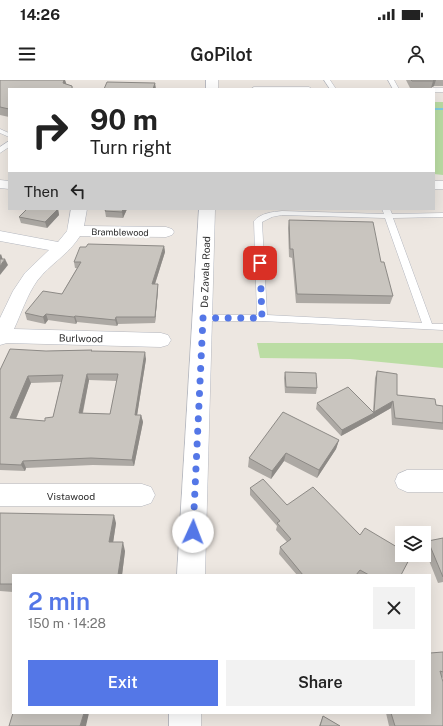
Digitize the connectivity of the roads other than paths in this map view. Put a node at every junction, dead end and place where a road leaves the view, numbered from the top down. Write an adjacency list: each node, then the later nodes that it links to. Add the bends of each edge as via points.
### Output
1 (8, 144): 2 (lane)
2 (0, 151)
3 (79, 210): 7 (street)
4 (207, 210): 13 (street, De Zavala Road)
5 (387, 212): 6 (lane); 14 (lane, via 282,213 271,214 258,222); 15 (lane)
6 (443, 215)
7 (75, 231): 8 (street, Bramblewood); 10 (street)
8 (166, 232)
9 (0, 236): 10 (street)
10 (63, 248): 12 (street, via 31,277)
11 (0, 298): 12 (street)
12 (18, 299): 17 (street)
13 (203, 318): 14 (lane); 23 (street, De Zavala Road)
14 (262, 318): 15 (lane)
15 (428, 327): 16 (lane)
16 (443, 327)
17 (0, 337): 18 (street, Burlwood)
18 (161, 340)
19 (407, 481): 20 (street)
20 (443, 481)
21 (0, 495): 22 (street, Vistawood)
22 (142, 495)
23 (191, 574)
24 (185, 714): 25 (street)
25 (185, 726)

